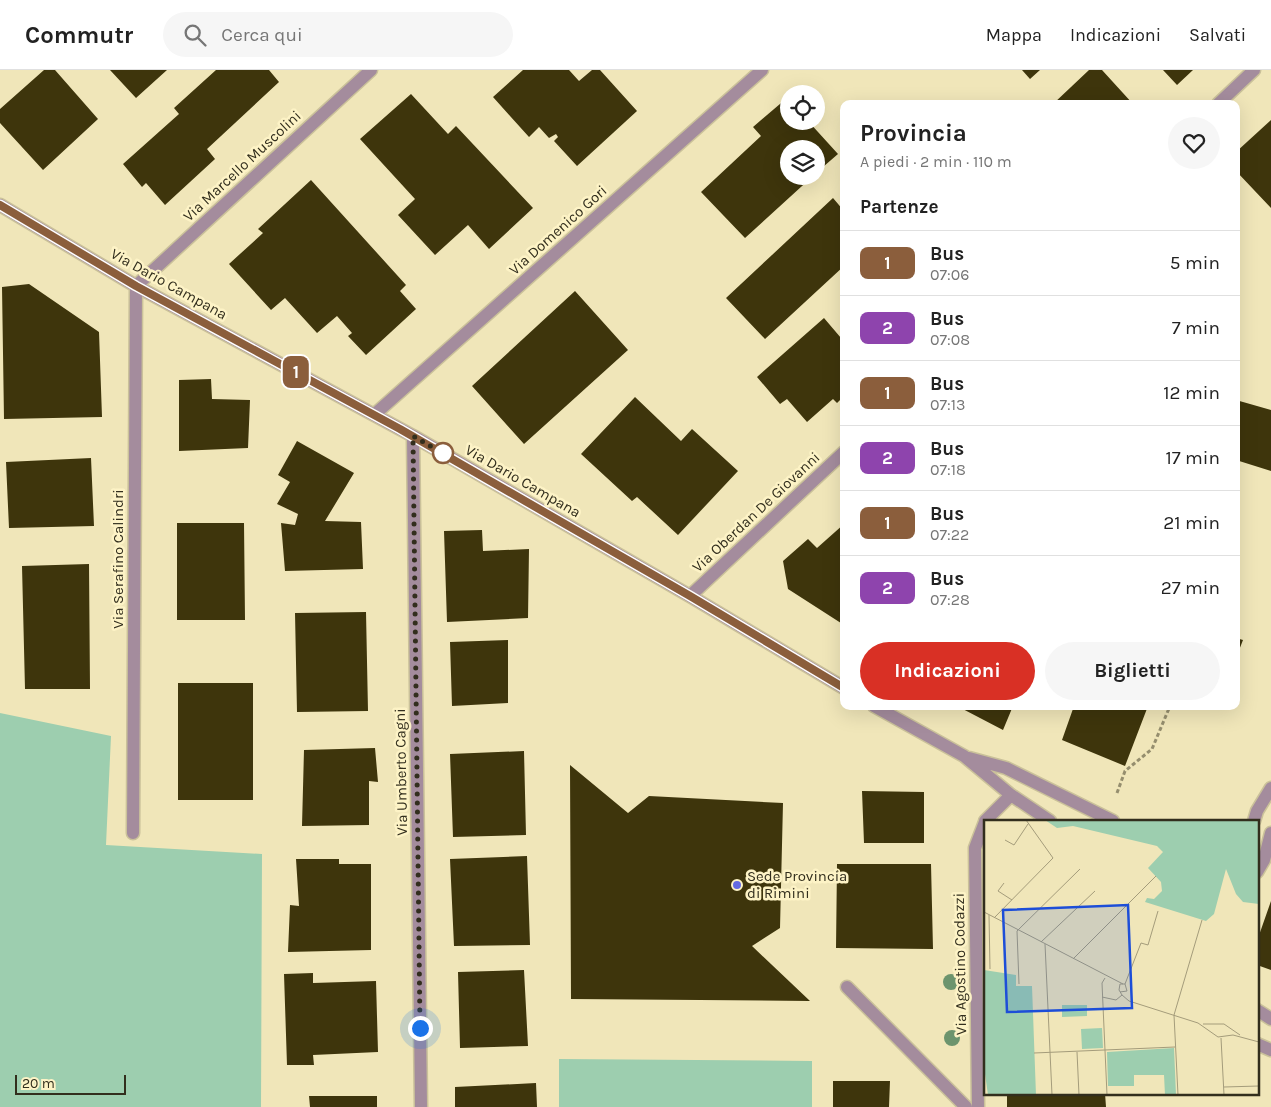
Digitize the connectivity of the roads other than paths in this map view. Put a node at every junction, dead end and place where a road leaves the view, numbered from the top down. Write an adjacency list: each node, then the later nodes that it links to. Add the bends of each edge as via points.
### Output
1 (371, 70): 6 (street, Via Marcello Muscolini)
2 (762, 70): 7 (street, Via Domenico Gori)
3 (1254, 70): 4 (street)
4 (1222, 100)
5 (0, 205): 6 (street, Via Dario Campana)
6 (136, 286): 7 (street, Via Dario Campana); 21 (street, Via Serafino Calindri)
7 (375, 414): 8 (street, Via Dario Campana)
8 (413, 436): 10 (street, Via Dario Campana); 30 (street, Via Umberto Cagni)
9 (840, 456): 10 (street, Via Oberdan De Giovanni)
10 (690, 596): 11 (street, Via Dario Campana)
11 (840, 686)
12 (881, 710): 13 (street)
13 (964, 756): 15 (street); 18 (street, via 1006,768)
14 (1271, 788): 19 (street)
15 (1011, 795): 16 (street, Via Agostino Codazzi); 17 (street)
16 (987, 820)
17 (1048, 820)
18 (1111, 820)
19 (1254, 820)
20 (984, 825): 25 (street, Via Agostino Codazzi, via 975,848)
21 (133, 833)
22 (1271, 833): 23 (street)
23 (1258, 870)
24 (847, 987): 31 (street)
25 (980, 987): 32 (street, Via Agostino Codazzi)
26 (1258, 1011): 27 (street)
27 (1271, 1019)
28 (1258, 1044): 29 (street)
29 (1271, 1050)
30 (421, 1107)
31 (966, 1107)
32 (978, 1107)

